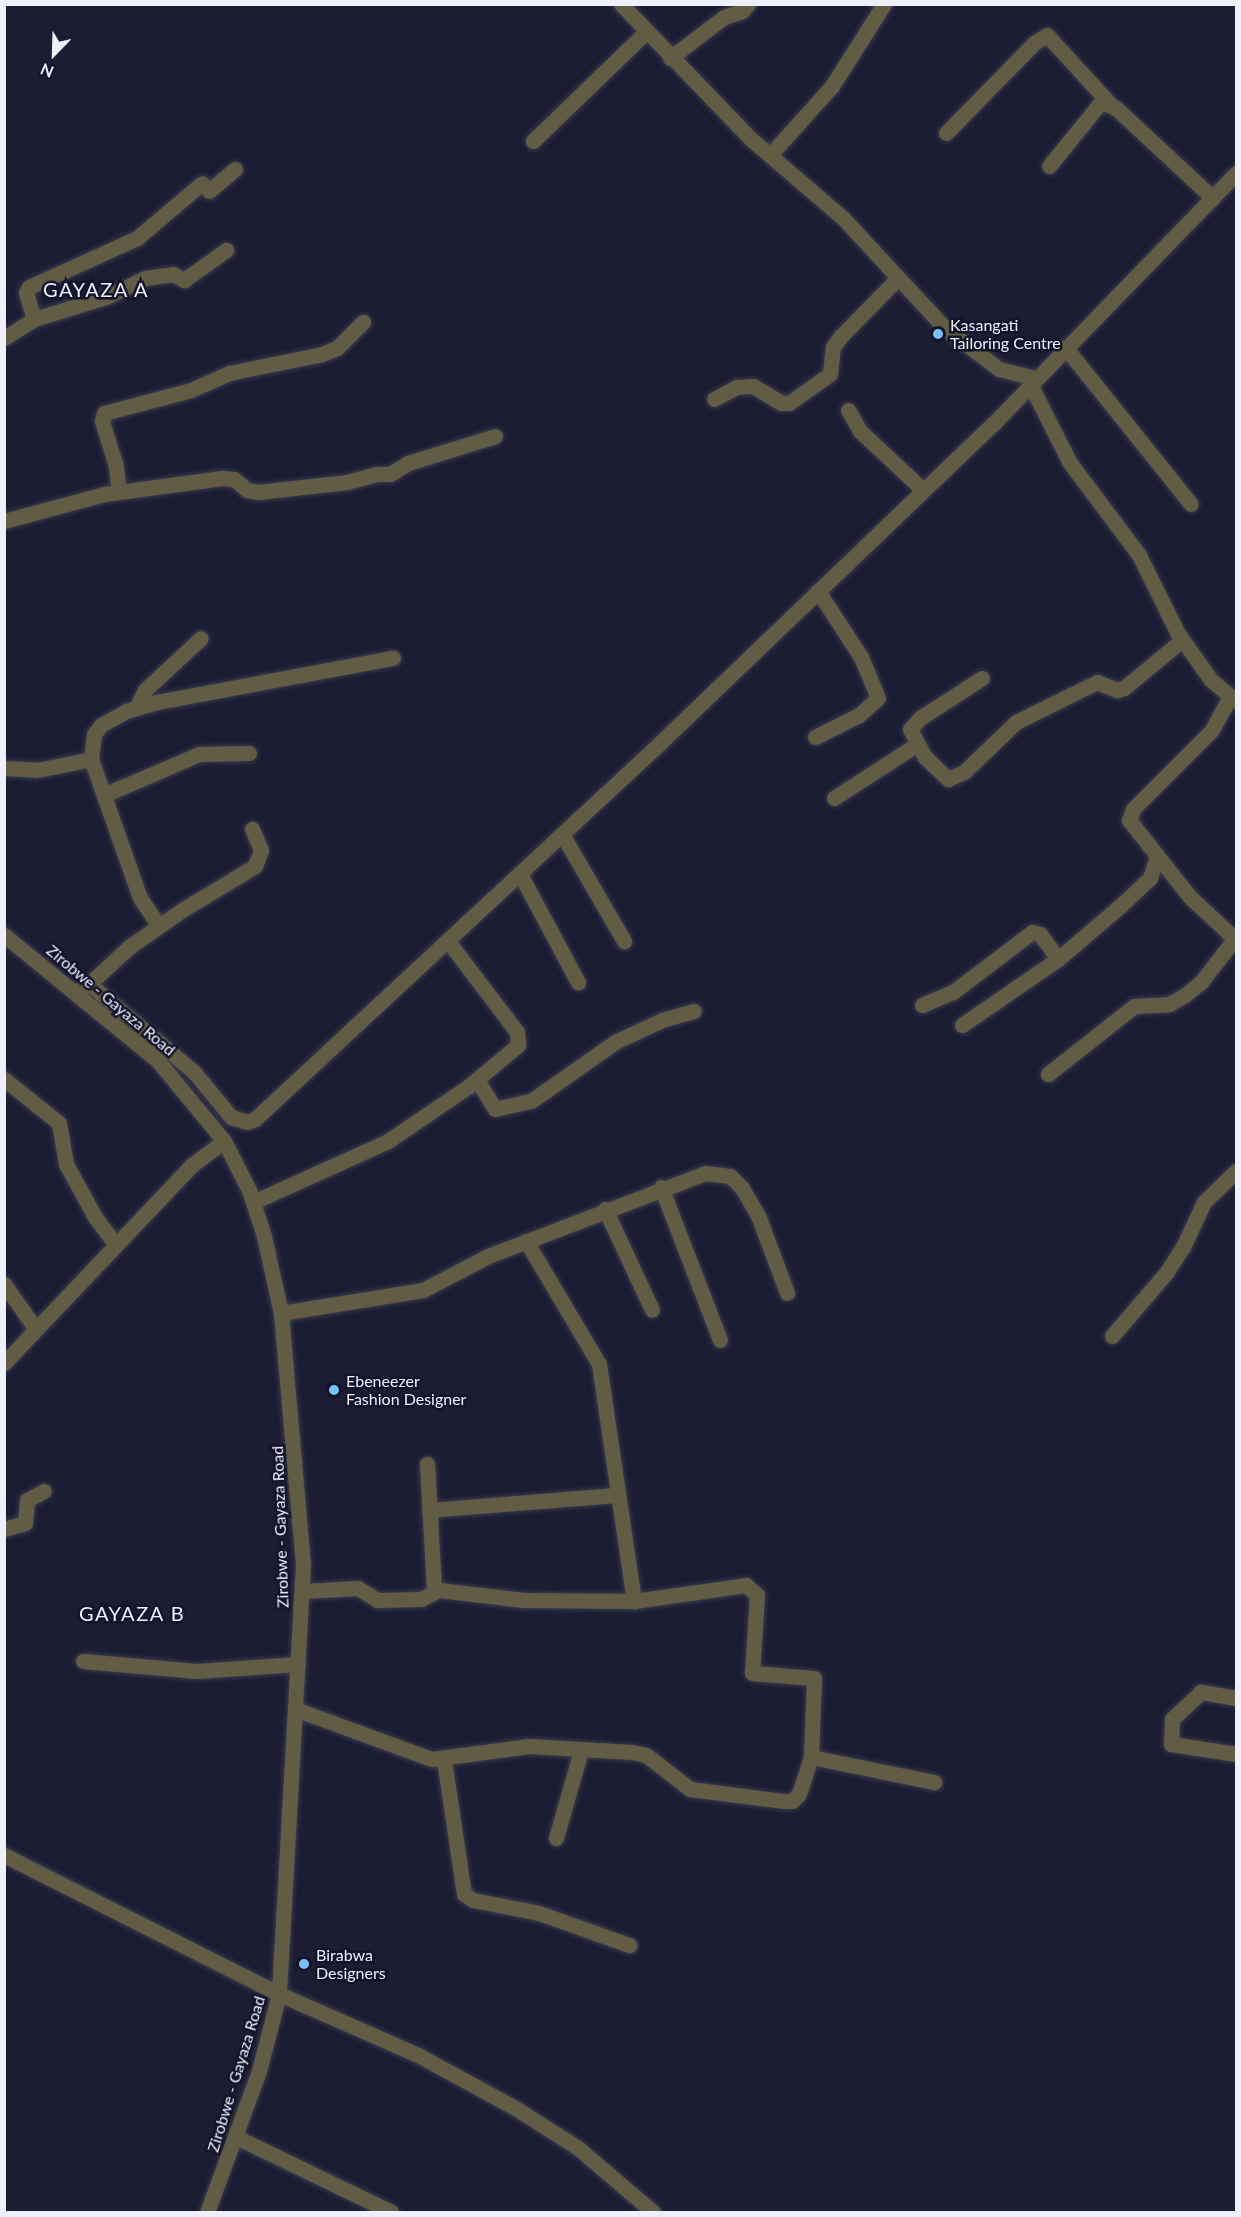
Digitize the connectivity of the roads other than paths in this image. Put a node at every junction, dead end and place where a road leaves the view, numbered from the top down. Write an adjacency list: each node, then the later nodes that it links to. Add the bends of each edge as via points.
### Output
1 (621, 4): 4 (street)
2 (748, 4): 5 (street)
3 (884, 4): 9 (street, via 832,86)
4 (647, 31): 5 (street); 8 (street)
5 (670, 58): 9 (street)
6 (1111, 105): 7 (street, via 1047,35 1034,43); 10 (street, via 1101,102); 13 (street)
7 (946, 133)
8 (533, 141)
9 (770, 155): 15 (street, via 843,218)
10 (1049, 166)
11 (234, 169): 16 (street, via 137,238 29,287 26,292)
12 (1236, 173): 13 (street)
13 (1213, 198): 19 (street)
14 (225, 250): 16 (street, via 184,280 173,274 145,278 106,297)
15 (897, 279): 20 (street, via 937,321 980,357); 21 (street, via 833,347 830,374 789,404 753,386 737,387)
16 (34, 319): 18 (street)
17 (363, 322): 25 (street, via 337,348 322,354 229,373 184,392 105,413 102,421 116,466)
18 (4, 338)
19 (1065, 347): 20 (street); 26 (street)
20 (1032, 381): 24 (street); 30 (street, via 1070,463 1139,555)
21 (714, 399)
22 (848, 410): 24 (street, via 860,431)
23 (495, 436): 25 (street, via 408,463 390,474 324,485 258,492 234,479 222,478)
24 (923, 490): 28 (street)
25 (119, 492): 27 (street)
26 (1191, 504)
27 (4, 521)
28 (818, 591): 35 (street, via 861,657 878,698 859,715); 43 (street)
29 (201, 638): 34 (street, via 145,690)
30 (1182, 640): 33 (street, via 1211,681); 36 (street, via 1124,688 1117,690 1097,681 1016,722 955,778 940,774)
31 (393, 658): 34 (street, via 262,680)
32 (982, 678): 36 (street, via 915,723 910,729)
33 (1233, 699): 44 (street, via 1211,731 1131,812 1131,826)
34 (136, 708): 38 (street, via 100,726 94,734)
35 (815, 737)
36 (916, 745): 41 (street)
37 (249, 753): 40 (street, via 199,754)
38 (91, 759): 39 (street, via 37,770); 40 (street)
39 (4, 768)
40 (106, 794): 46 (street, via 140,898)
41 (834, 798)
42 (252, 829): 46 (street, via 261,850 255,866)
43 (562, 834): 45 (street); 50 (street)
44 (1157, 856): 48 (street, via 1190,897); 51 (street, via 1155,870 1137,891)
45 (520, 874): 49 (street); 52 (street)
46 (159, 926): 53 (street)
47 (4, 935): 53 (street, Zirobwe - Gayaza Road)
48 (1236, 938): 57 (street, via 1201,982 1185,995 1169,1004 1134,1006)
49 (448, 941): 53 (street, via 247,1122 231,1117 194,1072 106,996); 59 (street, via 520,1039 514,1050)
50 (624, 941)
51 (1058, 959): 54 (street, via 1040,934 1032,932 953,992); 56 (street)
52 (578, 982)
53 (81, 988): 60 (street, Zirobwe - Gayaza Road, via 158,1061)
54 (922, 1005)
55 (694, 1011): 59 (street, via 662,1020 615,1042 546,1094 523,1104 495,1109)
56 (962, 1025)
57 (1048, 1074)
58 (4, 1079): 66 (street, via 58,1123 66,1164 94,1216)
59 (477, 1080): 63 (street, via 371,1150)
60 (224, 1141): 63 (street, Zirobwe - Gayaza Road); 66 (street, via 192,1165)
61 (1236, 1171): 72 (street, via 1204,1202 1166,1273)
62 (661, 1187): 64 (street); 68 (street, via 705,1173 722,1173 737,1182 759,1218); 73 (street)
63 (253, 1202): 70 (street, Zirobwe - Gayaza Road, via 273,1267)
64 (605, 1209): 65 (street); 69 (street)
65 (526, 1240): 70 (street, via 423,1290); 77 (street, via 599,1364)
66 (115, 1244): 71 (street)
67 (4, 1284): 71 (street)
68 (787, 1293)
69 (652, 1310)
70 (281, 1313): 81 (street, Zirobwe - Gayaza Road, via 294,1436)
71 (35, 1328): 74 (street)
72 (1112, 1336)
73 (720, 1340)
74 (4, 1363)
75 (428, 1464): 78 (street)
76 (44, 1491): 79 (street, via 27,1500 25,1523)
77 (617, 1495): 78 (street); 82 (street)
78 (429, 1510): 80 (street)
79 (4, 1529)
80 (434, 1590): 81 (street, via 421,1599 377,1600 358,1588); 82 (street, via 523,1600)
81 (303, 1591): 84 (street, Zirobwe - Gayaza Road)
82 (634, 1602): 89 (street, via 746,1585 755,1590 750,1671 760,1676 814,1678)
83 (83, 1661): 84 (street, via 197,1671)
84 (298, 1664): 86 (street, Zirobwe - Gayaza Road)
85 (1236, 1698): 88 (street, via 1201,1692 1172,1719 1171,1744)
86 (295, 1709): 90 (street, via 419,1757); 95 (street, Zirobwe - Gayaza Road)
87 (580, 1750): 89 (street, via 646,1755 690,1789 792,1801); 90 (street, via 530,1746); 92 (street)
88 (1236, 1754)
89 (811, 1757): 91 (street)
90 (444, 1760): 94 (street, via 467,1897 539,1913)
91 (934, 1782)
92 (556, 1838)
93 (4, 1855): 95 (street)
94 (629, 1945)
95 (279, 1994): 96 (street, Zirobwe - Gayaza Road); 99 (street, via 418,2055 517,2109 578,2148)
96 (236, 2137): 97 (street, Zirobwe - Gayaza Road); 98 (street)
97 (207, 2212)
98 (391, 2212)
99 (653, 2212)

